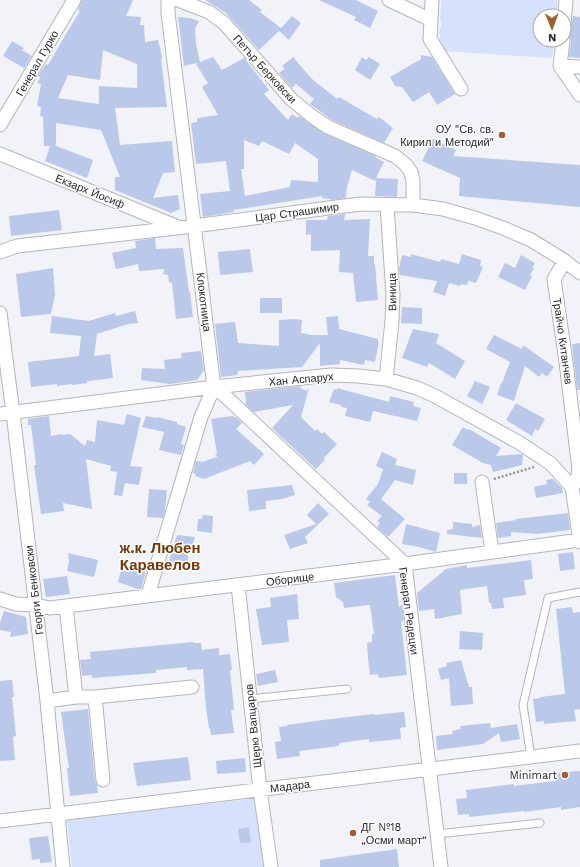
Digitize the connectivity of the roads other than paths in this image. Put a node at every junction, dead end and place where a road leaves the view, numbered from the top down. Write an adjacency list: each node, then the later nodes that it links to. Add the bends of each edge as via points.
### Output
1 (74, 0): 12 (street, Генерал Гурко)
2 (168, 0): 16 (street, Клокотница)
3 (178, 0): 14 (street, Петър Берковски, via 209,12 224,22 292,100 313,117 328,127 395,156 405,164 412,176)
4 (389, 0): 6 (street)
5 (432, 0): 6 (street)
6 (431, 20): 10 (street, via 430,39)
7 (562, 48): 8 (street)
8 (560, 66): 9 (street); 11 (street)
9 (580, 67)
10 (461, 89)
11 (580, 96)
12 (0, 125)
13 (0, 154): 17 (street, Екзарх Йосиф)
14 (413, 202): 15 (street, Цар Страшимир); 19 (street, Цар Страшимир, via 504,228 531,240)
15 (386, 205): 16 (street, Цар Страшимир, via 361,204); 22 (street, Виница, via 393,295)
16 (194, 226): 17 (street, Цар Страшимир); 23 (street, Клокотница)
17 (180, 228): 18 (street, Цар Страшимир, via 17,246)
18 (0, 252)
19 (565, 261): 20 (street, Цар Страшимир); 26 (street, Трайчо Китанчев, via 554,279 579,470 578,480)
20 (580, 273)
21 (0, 313): 24 (street, Георги Бенковски)
22 (386, 379): 23 (street, Хан Аспарух, via 331,375); 26 (street, Хан Аспарух, via 435,396 518,442 550,463)
23 (214, 387): 24 (street, Хан Аспарух); 29 (street, Генерал Редецки); 32 (street, via 201,417)
24 (6, 413): 34 (street, Георги Бенковски)
25 (482, 482): 28 (street)
26 (572, 487): 27 (street, Трайчо Китанчев)
27 (580, 541): 28 (street, Оборище)
28 (492, 552): 29 (street, Оборище)
29 (405, 564): 30 (street, Оборище); 44 (street, Генерал Редецки)
30 (238, 585): 32 (street, Оборище); 40 (street, Щерю Вапцаров)
31 (580, 592): 43 (lane, via 548,598 523,705)
32 (148, 595): 35 (street, Оборище)
33 (0, 599): 34 (street, Оборище, via 16,604)
34 (35, 605): 35 (street, Оборище, via 50,608); 41 (street, Георги Бенковски)
35 (66, 606): 38 (street)
36 (192, 687): 39 (street)
37 (347, 688): 40 (lane)
38 (76, 697): 39 (street); 41 (street)
39 (95, 697): 45 (street)
40 (250, 699): 46 (street, Щерю Вапцаров)
41 (47, 701): 47 (street, Георги Бенковски)
42 (580, 751): 43 (street, Мадара)
43 (531, 757): 44 (street, Мадара)
44 (430, 769): 46 (street, Мадара); 50 (street, Генерал Редецки)
45 (104, 780)
46 (260, 790): 47 (street, Мадара); 52 (street, Щерю Вапцаров)
47 (58, 814): 48 (street, Мадара); 51 (street, Георги Бенковски)
48 (0, 821)
49 (540, 823): 50 (lane)
50 (437, 834): 53 (street, Генерал Редецки)
51 (63, 867)
52 (271, 867)
53 (441, 867)

